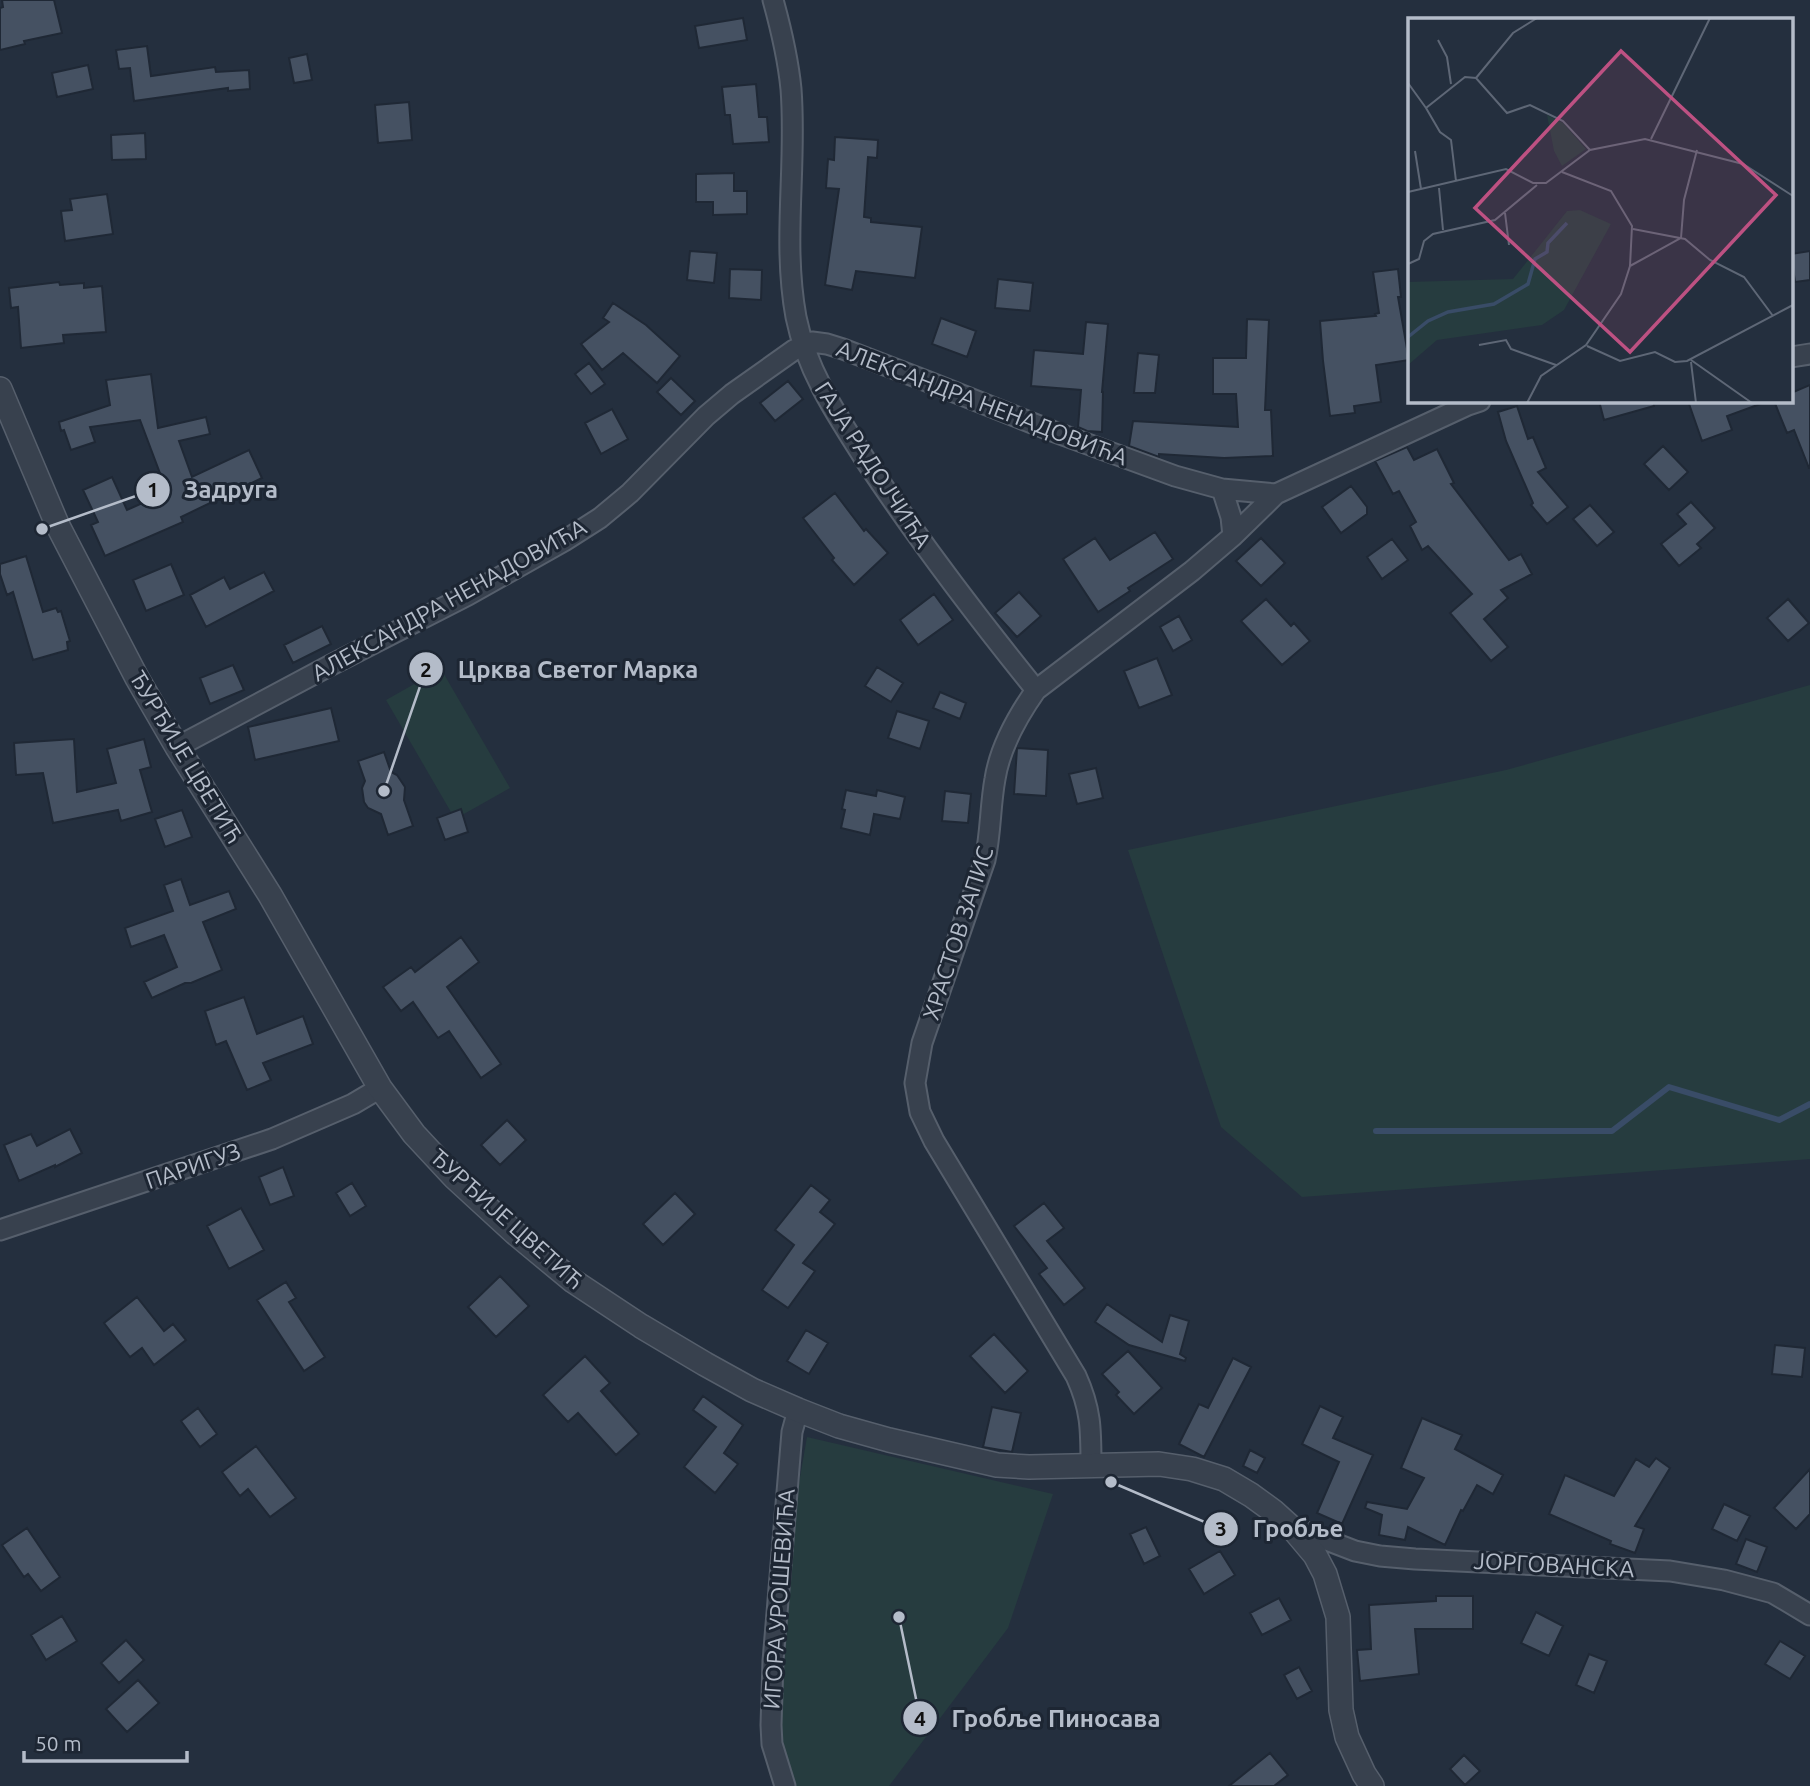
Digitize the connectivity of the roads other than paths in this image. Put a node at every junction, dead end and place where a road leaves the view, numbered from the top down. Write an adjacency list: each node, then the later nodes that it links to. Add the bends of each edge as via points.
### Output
1 (773, 0): 2 (street, ГАЈА РАДОЈЧИЋА, via 791,88 790,265)
2 (803, 345): 7 (street, АЛЕКСАНДРА НЕНАДОВИЋА, via 827,344 1052,431); 10 (street, ГАЈА РАДОЈЧИЋА, via 816,379 886,490 967,605); 11 (street, АЛЕКСАНДРА НЕНАДОВИЋА, via 706,416 600,518 468,595)
3 (1810, 354): 4 (street)
4 (1792, 357)
5 (0, 389): 11 (street, ЂУРЂИЈЕ ЦВЕТИЋ, via 80,570)
6 (1478, 402): 8 (street, ХРАСТОВ ЗАПИС)
7 (1222, 489): 8 (street, АЛЕКСАНДРА НЕНАДОВИЋА); 9 (street)
8 (1276, 494): 9 (street, ХРАСТОВ ЗАПИС)
9 (1233, 536): 10 (street, ХРАСТОВ ЗАПИС)
10 (1035, 690): 15 (street, ХРАСТОВ ЗАПИС, via 1000,761 985,860 922,1043 915,1083 920,1112 934,1142 1080,1384 1091,1428)
11 (177, 747): 12 (street, ЂУРЂИЈЕ ЦВЕТИЋ, via 270,895)
12 (380, 1088): 13 (street, ПАРИГУЗ, via 272,1139); 14 (street, ЂУРЂИЈЕ ЦВЕТИЋ, via 454,1177 573,1281 705,1364)
13 (0, 1230)
14 (798, 1410): 15 (street, ЂУРЂИЈЕ ЦВЕТИЋ, via 889,1440 997,1465); 18 (street, ИГОРА УРОШЕВИЋА, via 792,1432 773,1661 772,1744)
15 (1091, 1465): 16 (street, ЂУРЂИЈЕ ЦВЕТИЋ, via 1158,1464 1203,1472 1251,1495)
16 (1294, 1530): 17 (street, ЈОРГОВАНСКА, via 1380,1556 1696,1574 1773,1593); 19 (street, ЂУРЂИЈЕ ЦВЕТИЋ, via 1315,1555 1333,1597 1338,1617 1341,1710 1347,1737)
17 (1810, 1615)
18 (785, 1786)
19 (1372, 1786)

